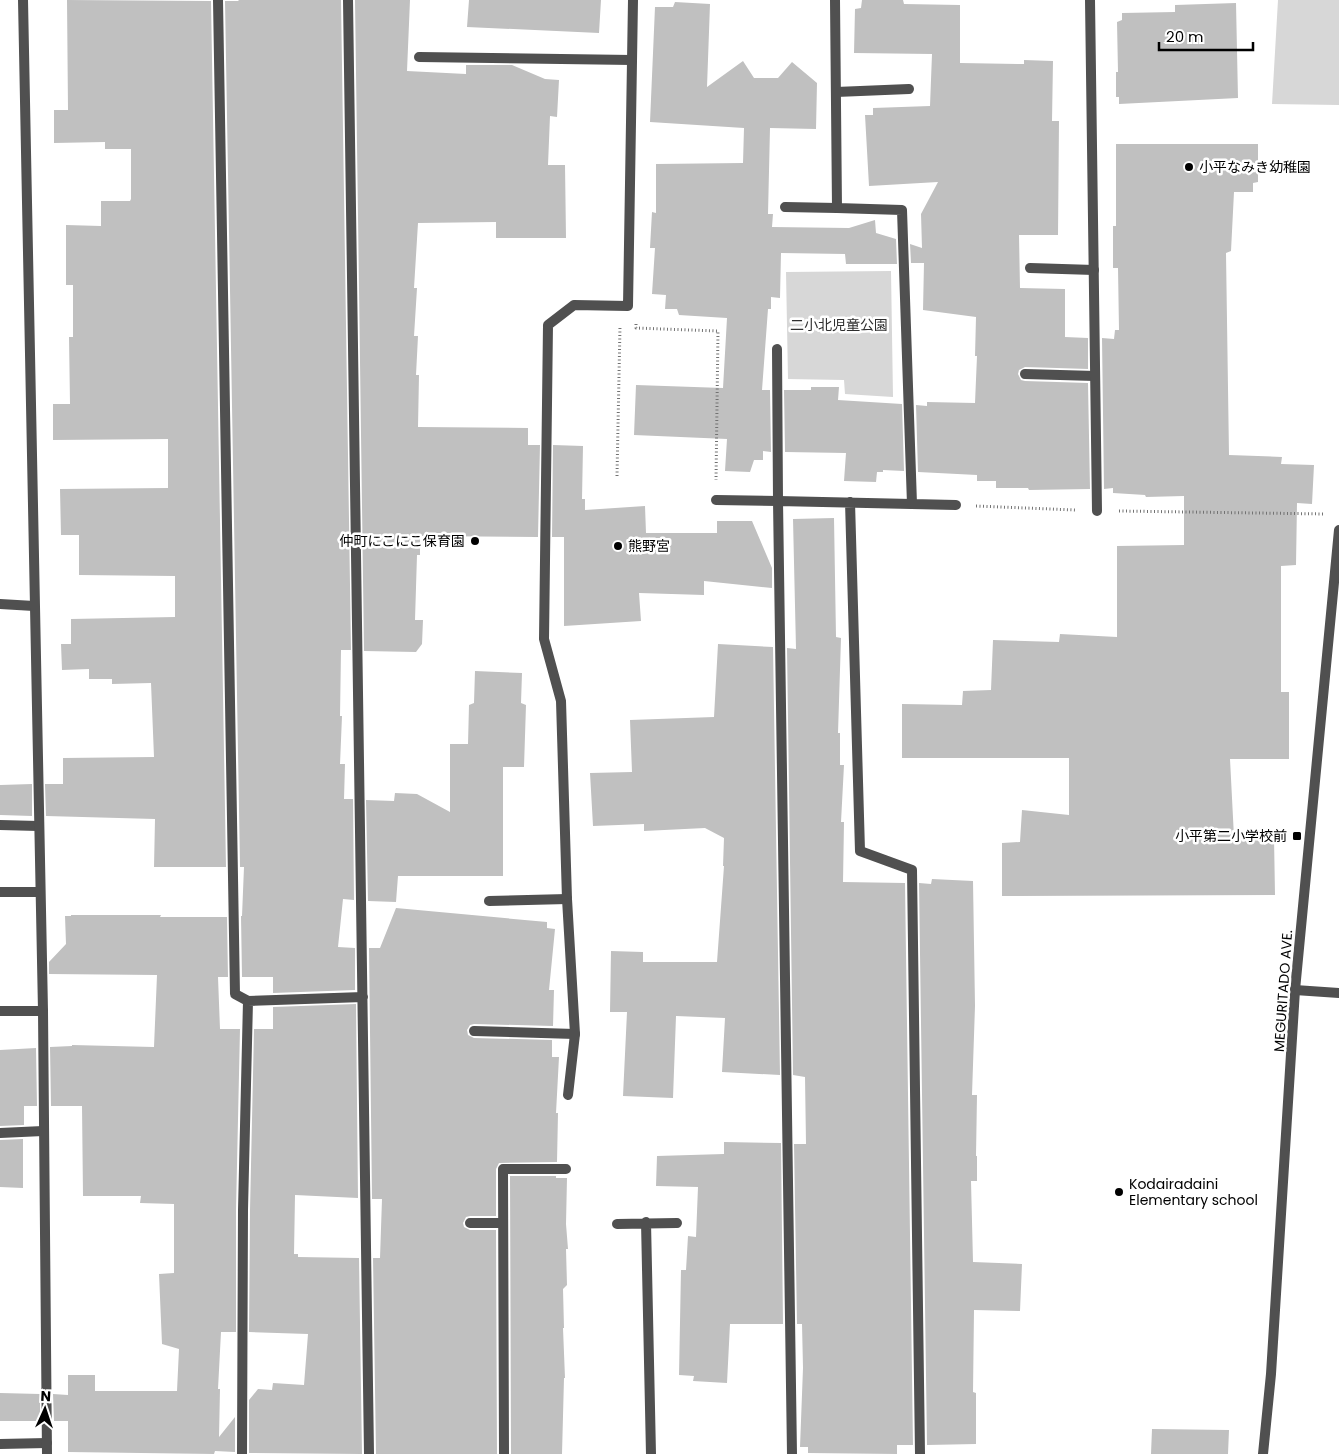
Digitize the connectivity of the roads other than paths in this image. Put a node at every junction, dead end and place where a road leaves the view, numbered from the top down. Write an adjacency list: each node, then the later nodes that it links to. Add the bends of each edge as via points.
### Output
1 (23, 0): 26 (street)
2 (218, 0): 36 (street, via 235,994)
3 (348, 0): 35 (street)
4 (633, 0): 8 (street)
5 (835, 0): 10 (street)
6 (1090, 0): 14 (street)
7 (419, 57): 8 (street)
8 (632, 60): 31 (street, via 624,306 574,305 548,325 544,639 562,701)
9 (909, 89): 10 (street)
10 (836, 92): 12 (street)
11 (785, 207): 12 (street)
12 (838, 208): 21 (street, via 902,210)
13 (1030, 268): 14 (street)
14 (1094, 270): 17 (street)
15 (777, 349): 19 (street)
16 (1025, 374): 17 (street)
17 (1095, 376): 23 (street)
18 (716, 500): 19 (street)
19 (778, 501): 20 (street); 57 (street)
20 (850, 502): 21 (street); 58 (street, via 860,851 912,870)
21 (912, 504): 22 (street)
22 (956, 505)
23 (1097, 511)
24 (1339, 530): 33 (street, MEGURITADO AVE.)
25 (0, 604): 26 (street)
26 (34, 606): 28 (street)
27 (0, 825): 28 (street)
28 (38, 826): 30 (street)
29 (0, 892): 30 (street)
30 (40, 892): 38 (street)
31 (567, 899): 32 (street); 40 (street)
32 (489, 901)
33 (1295, 990): 34 (street); 59 (street, MEGURITADO AVE.)
34 (1339, 993)
35 (363, 997): 36 (street); 54 (street)
36 (248, 1001): 53 (street)
37 (0, 1011): 38 (street)
38 (43, 1011): 42 (street)
39 (474, 1031): 40 (street)
40 (575, 1034): 41 (street)
41 (568, 1095)
42 (43, 1131): 43 (street); 50 (street)
43 (0, 1133)
44 (566, 1169): 48 (street, via 503,1168)
45 (646, 1222): 46 (street); 49 (street); 56 (street)
46 (677, 1222)
47 (470, 1223): 48 (street)
48 (503, 1223): 55 (street)
49 (617, 1224)
50 (47, 1443): 51 (street); 52 (street)
51 (0, 1444)
52 (47, 1454)
53 (242, 1454)
54 (369, 1454)
55 (504, 1454)
56 (651, 1454)
57 (792, 1454)
58 (920, 1454)
59 (1263, 1454)

